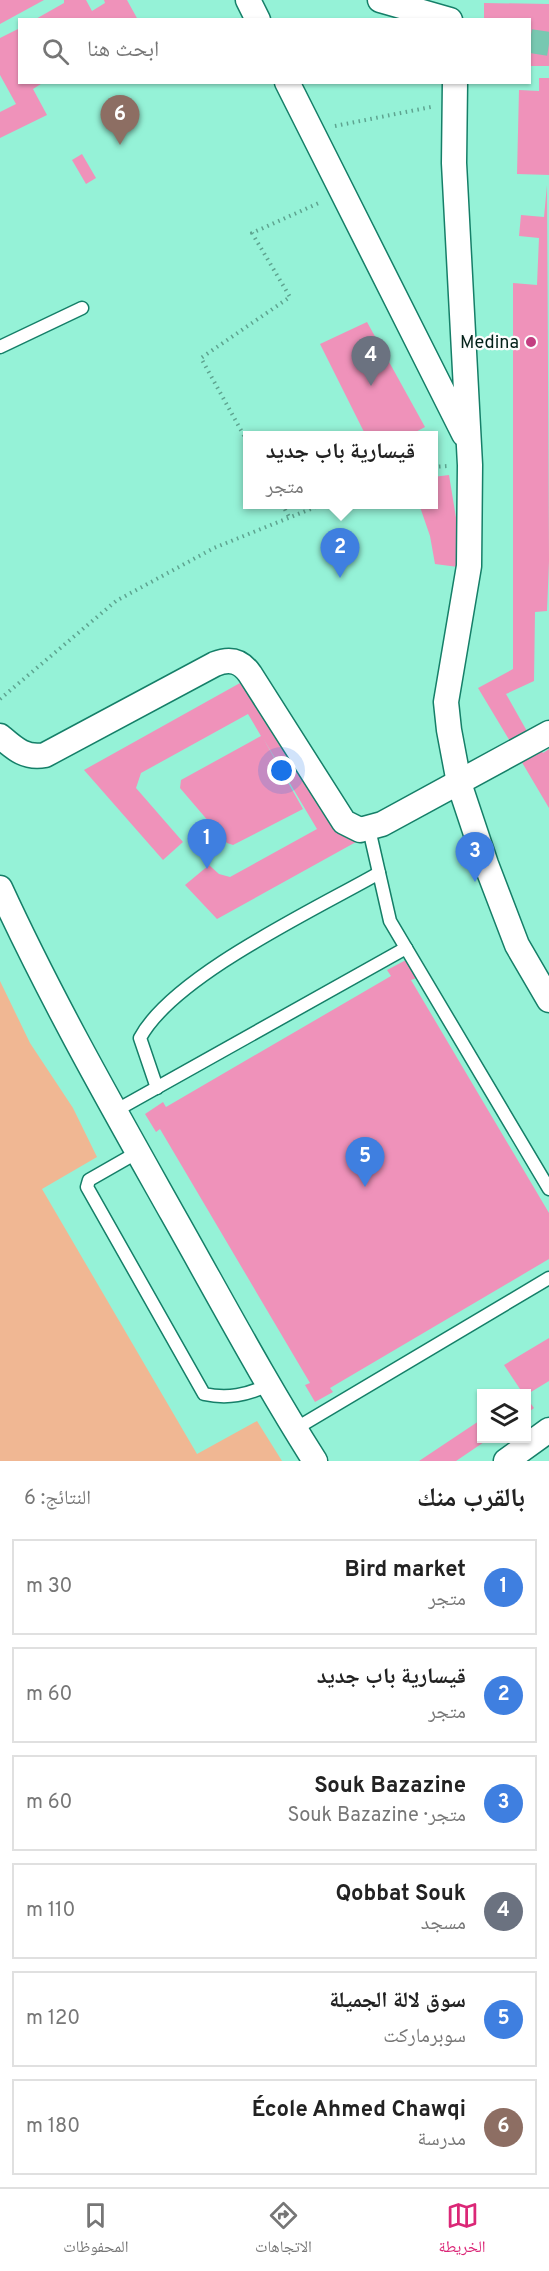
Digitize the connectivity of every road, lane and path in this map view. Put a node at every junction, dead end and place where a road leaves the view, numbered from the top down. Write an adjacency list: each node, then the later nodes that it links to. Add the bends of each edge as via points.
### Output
1 (248, 0): 3 (street)
2 (380, 0): 4 (street)
3 (257, 18)
4 (443, 18)
5 (288, 84): 7 (street)
6 (455, 92): 7 (path); 12 (street, via 454,163)
7 (310, 131): 8 (street)
8 (342, 193): 11 (path, via 252,233 290,297 201,358); 12 (street)
9 (82, 308): 10 (lane)
10 (0, 347)
11 (243, 434)
12 (469, 443): 19 (street, via 469,566 446,702)
13 (285, 509): 15 (path)
14 (310, 509): 15 (path)
15 (289, 517): 16 (path, via 214,548 116,601)
16 (0, 699)
17 (549, 733): 19 (street)
18 (0, 736): 20 (street, via 22,753 45,755 215,664 231,660 250,674 344,822 360,830)
19 (459, 783): 20 (street); 24 (street, via 517,945)
20 (369, 829): 21 (lane)
21 (379, 873): 23 (lane, via 390,921); 25 (lane, via 225,960 180,994 140,1038)
22 (0, 888): 26 (street, via 28,949)
23 (406, 948): 25 (lane); 28 (lane)
24 (549, 1000)
25 (157, 1088): 26 (lane)
26 (115, 1111): 27 (street)
27 (138, 1152): 30 (street); 30 (lane, via 89,1180 87,1187 144,1293 204,1394 248,1394)
28 (549, 1189)
29 (549, 1278): 31 (lane)
30 (268, 1385): 31 (street)
31 (295, 1429): 33 (street)
32 (549, 1430): 34 (street)
33 (315, 1461)
34 (506, 1461)

